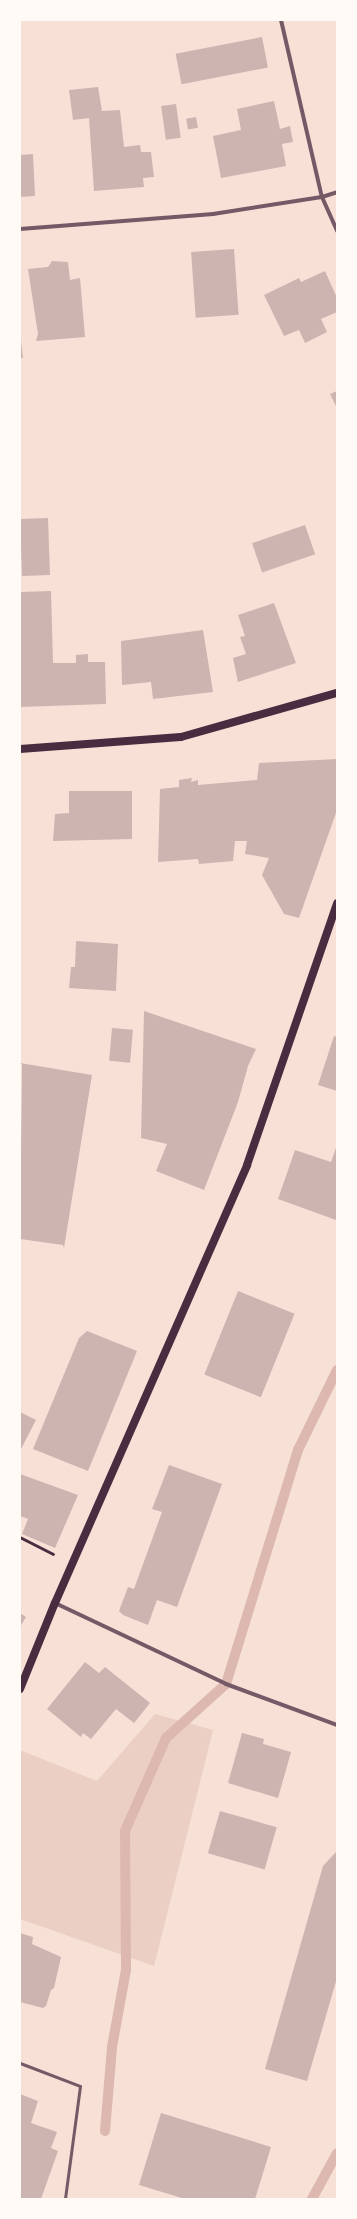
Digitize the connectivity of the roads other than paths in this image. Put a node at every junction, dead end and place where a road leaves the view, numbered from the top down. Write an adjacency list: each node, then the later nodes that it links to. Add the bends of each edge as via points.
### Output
1 (281, 20): 3 (street)
2 (337, 192): 3 (street)
3 (322, 198): 4 (street, via 213,214); 5 (street)
4 (20, 229)
5 (337, 231)
6 (337, 693): 7 (main road, via 181,738)
7 (20, 749)
8 (337, 903): 9 (main road, via 247,1165)
9 (55, 1603): 10 (main road); 11 (street, via 226,1684)
10 (20, 1689)
11 (337, 1725)
12 (20, 2063): 13 (lane, via 80,2086)
13 (65, 2199)

